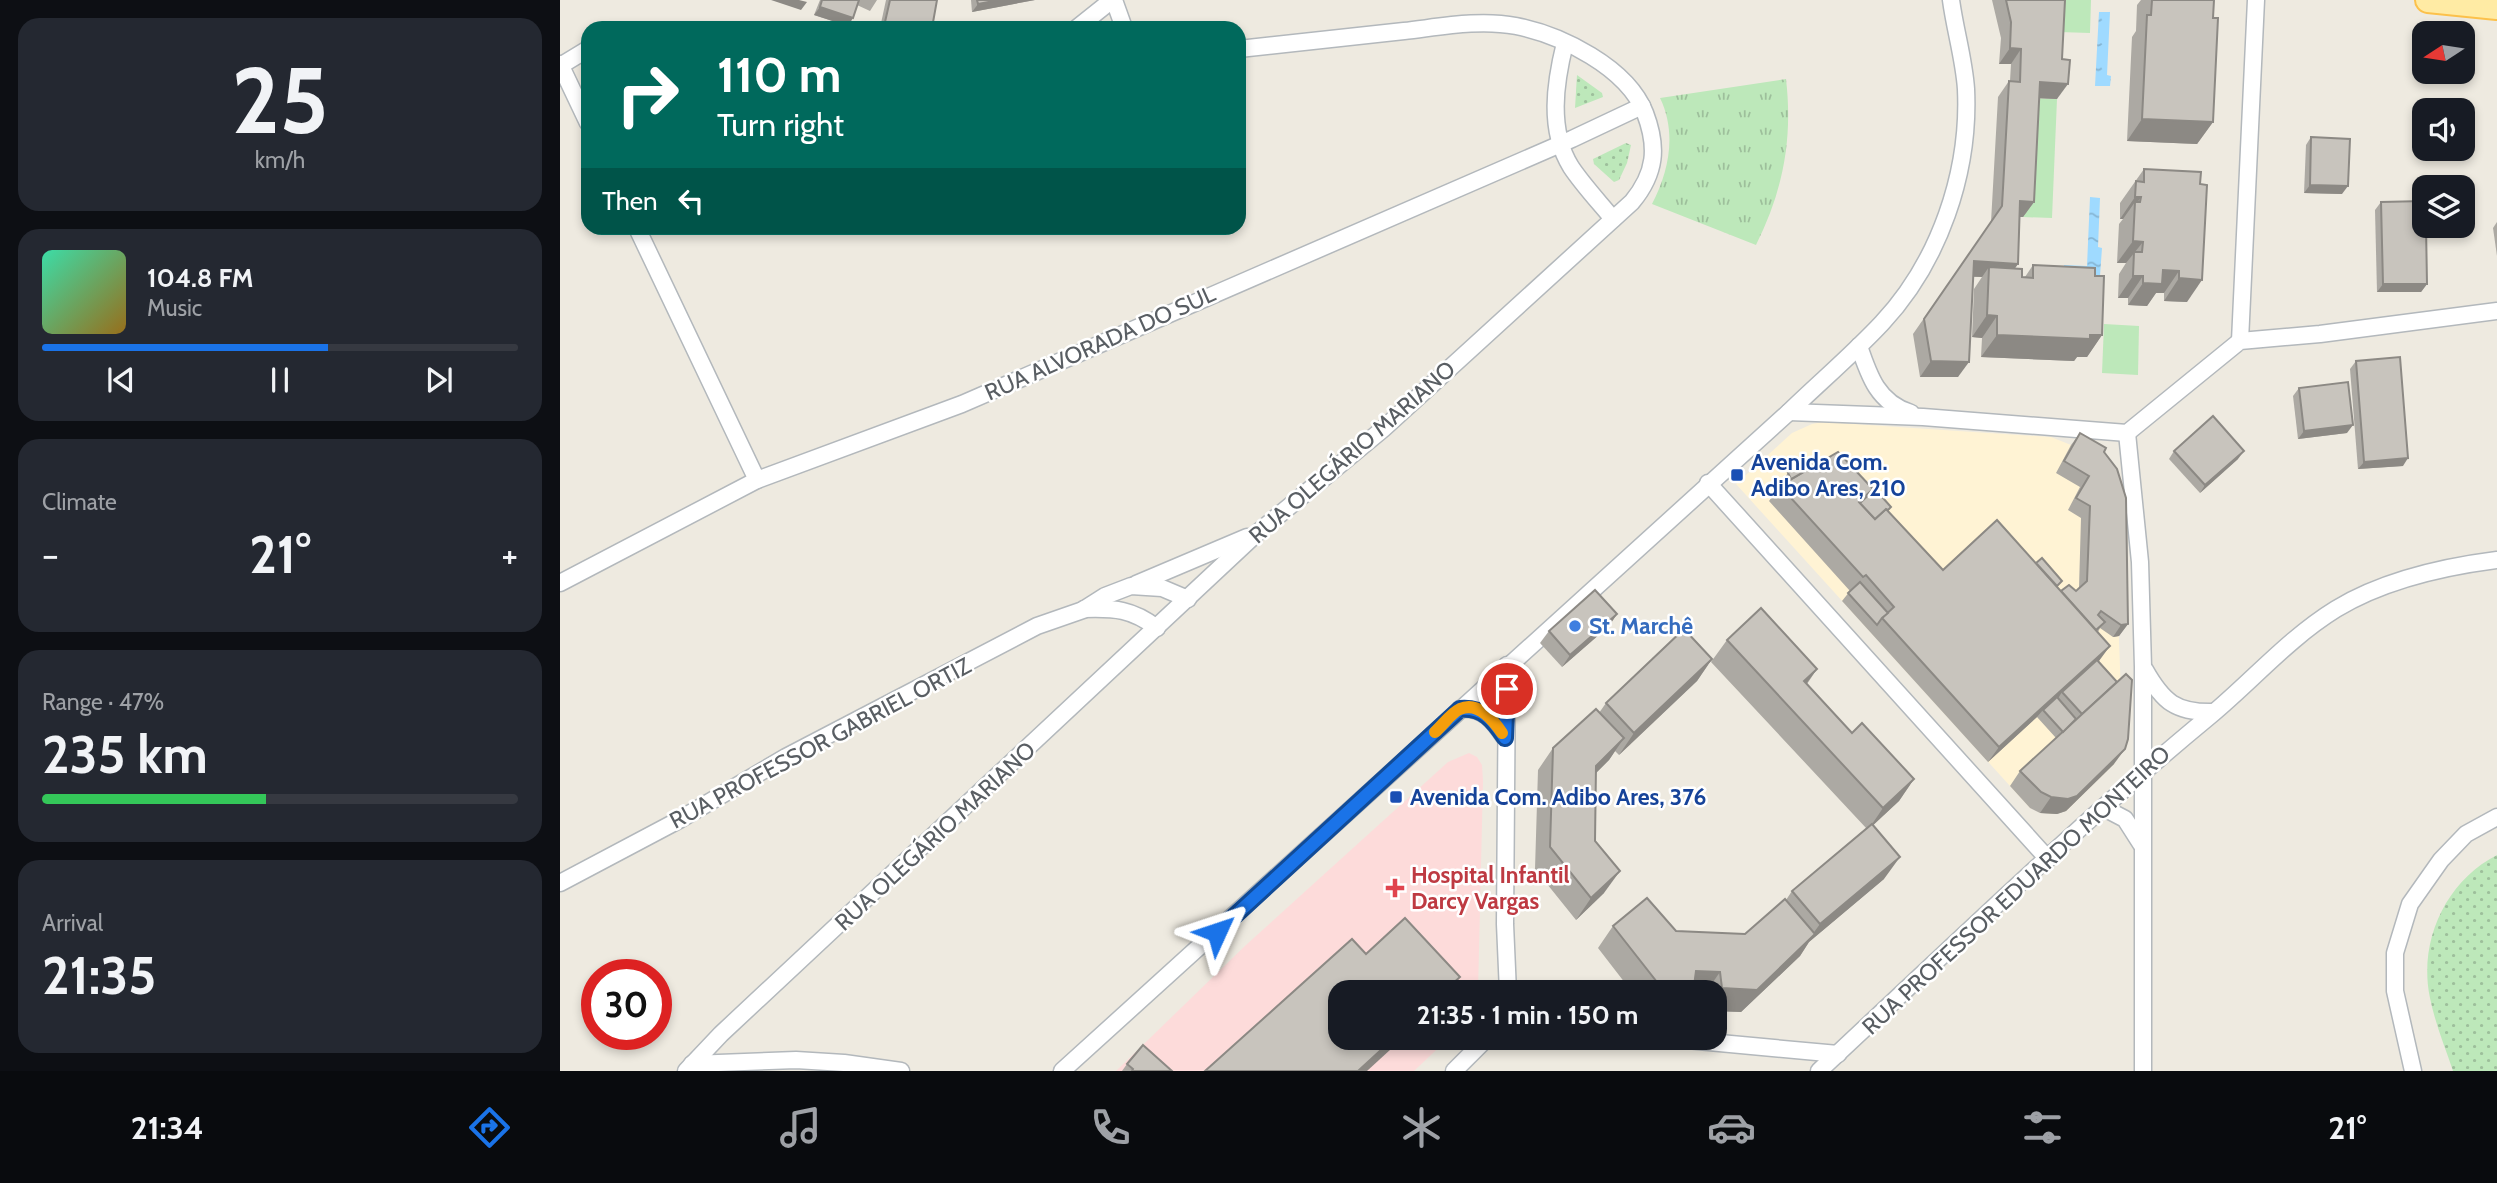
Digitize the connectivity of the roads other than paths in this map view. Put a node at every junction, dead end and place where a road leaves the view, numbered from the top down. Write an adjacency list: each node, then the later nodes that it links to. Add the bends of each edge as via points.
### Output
1 (1113, 0): 6 (street); 7 (street)
2 (2256, 0): 18 (street)
3 (2428, 0): 5 (main road)
4 (1950, 1): 19 (street, via 1966,89 1966,139 1955,194 1909,288)
5 (2497, 7)
6 (1086, 21)
7 (1121, 21)
8 (1565, 43): 9 (street, RUA OLEGÁRIO MARIANO, via 1516,26 1463,24); 12 (street, RUA OLEGÁRIO MARIANO, via 1608,68); 14 (street, via 1555,119)
9 (1246, 48)
10 (581, 53): 11 (street)
11 (560, 65): 13 (street)
12 (1642, 106): 14 (street, RUA ALVORADA DO SUL); 15 (street, RUA OLEGÁRIO MARIANO, via 1651,134 1651,169 1644,186)
13 (581, 108)
14 (1561, 144): 15 (street, via 1571,166); 23 (street, RUA ALVORADA DO SUL, via 962,404)
15 (1613, 219): 25 (street, RUA OLEGÁRIO MARIANO, via 1383,429)
16 (640, 235): 23 (street)
17 (2497, 311): 18 (street)
18 (2240, 341): 22 (street)
19 (1859, 346): 20 (street); 21 (street, via 1881,395 1893,405)
20 (1789, 412): 21 (street); 24 (street)
21 (1923, 416): 22 (street)
22 (2127, 433): 33 (street, via 2140,562)
23 (757, 480): 27 (street, RUA ALVORADA DO SUL)
24 (1709, 483): 32 (street); 41 (street)
25 (1256, 534): 28 (street); 29 (street, RUA OLEGÁRIO MARIANO)
26 (2497, 560): 35 (street, RUA PROFESSOR EDUARDO MONTEIRO, via 2385,585 2336,609 2289,644)
27 (560, 583)
28 (1131, 586): 29 (street, RUA PROFESSOR GABRIEL ORTIZ, via 1162,588); 30 (street, RUA PROFESSOR GABRIEL ORTIZ)
29 (1188, 598): 31 (street, RUA OLEGÁRIO MARIANO)
30 (1083, 610): 31 (street, RUA PROFESSOR GABRIEL ORTIZ, via 1129,612); 42 (street, RUA PROFESSOR GABRIEL ORTIZ, via 1013,638)
31 (1157, 628): 47 (street, RUA OLEGÁRIO MARIANO)
32 (1507, 665): 34 (street); 36 (street)
33 (2143, 667): 35 (street, via 2156,690 2178,708); 37 (street)
34 (1460, 709): 36 (street, via 1486,714); 49 (street)
35 (2214, 712): 37 (street, RUA PROFESSOR EDUARDO MONTEIRO)
36 (1505, 738): 43 (street)
37 (2143, 770): 38 (street, RUA PROFESSOR EDUARDO MONTEIRO); 40 (street)
38 (2104, 808): 40 (street, via 2125,819); 41 (street, RUA PROFESSOR EDUARDO MONTEIRO)
39 (2497, 817): 53 (street, via 2466,834 2410,904 2395,953 2395,991)
40 (2143, 849): 52 (street)
41 (2048, 859): 46 (street, RUA PROFESSOR EDUARDO MONTEIRO)
42 (560, 883)
43 (1508, 980)
44 (1727, 1044): 46 (street)
45 (1475, 1050): 50 (street)
46 (1838, 1054): 51 (street, RUA PROFESSOR EDUARDO MONTEIRO)
47 (689, 1068): 48 (street, via 796,1060)
48 (901, 1071)
49 (1062, 1071)
50 (1454, 1071)
51 (1819, 1071)
52 (2143, 1071)
53 (2413, 1071)

